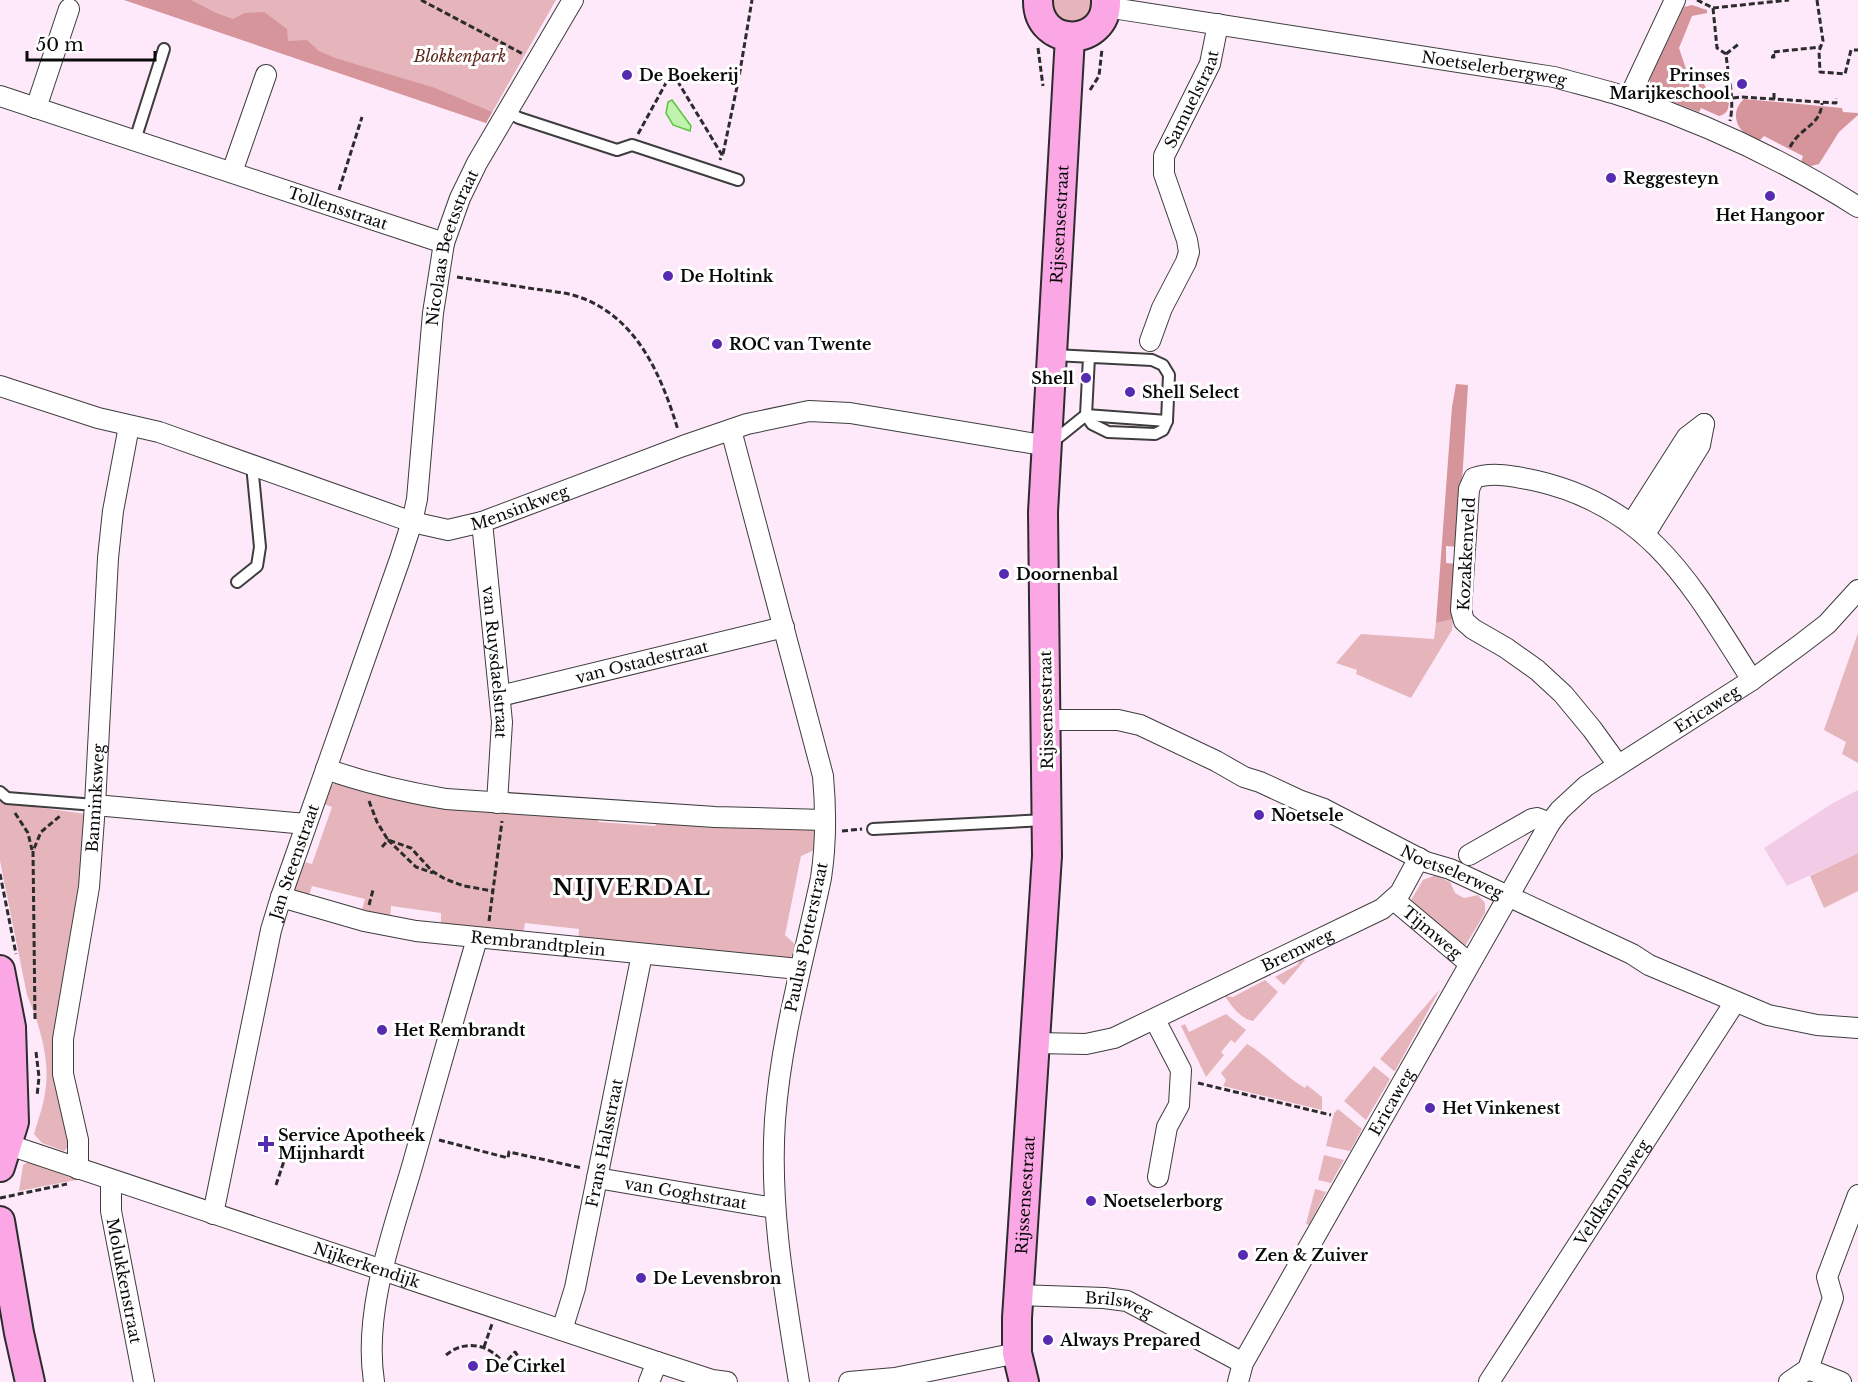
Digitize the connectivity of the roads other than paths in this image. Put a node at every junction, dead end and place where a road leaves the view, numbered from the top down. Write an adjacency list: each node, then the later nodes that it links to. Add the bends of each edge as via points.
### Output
1 (573, 0): 13 (street, Nicolaas Beetsstraat)
2 (1038, 0): 7 (main road, via 1041,18 1048,28)
3 (1675, 0): 11 (street)
4 (1106, 4): 6 (street, Noetselerbergweg); 7 (main road, via 1098,25 1081,36)
5 (69, 9): 12 (street)
6 (1218, 24): 11 (street, Noetselerbergweg, via 1554,77); 19 (street, Samuelstraat, via 1210,64 1164,156 1164,174 1189,252)
7 (1070, 37): 20 (main road, Rijssensestraat)
8 (164, 49): 14 (lane)
9 (266, 75): 15 (street)
10 (0, 96): 12 (street, Tollensstraat)
11 (1629, 98): 17 (street, Noetselerbergweg, via 1726,137)
12 (36, 108): 14 (street, Tollensstraat)
13 (507, 112): 16 (lane, via 617,150 632,145); 18 (street, Nicolaas Beetsstraat, via 467,183)
14 (135, 140): 15 (street, Tollensstraat)
15 (232, 172): 18 (street, Tollensstraat)
16 (738, 180)
17 (1858, 207)
18 (444, 243): 28 (street, Nicolaas Beetsstraat)
19 (1150, 341)
20 (1052, 355): 21 (lane); 26 (main road, Rijssensestraat)
21 (1089, 357): 23 (lane); 23 (lane, via 1152,360 1163,365 1169,375 1167,421 1155,434 1108,432 1092,424)
22 (0, 386): 24 (street, Mensinkweg)
23 (1086, 415): 26 (lane)
24 (129, 426): 27 (street, Mensinkweg, via 159,432); 41 (street, Banninksweg, via 113,511)
25 (731, 430): 26 (street, Mensinkweg, via 809,411 850,413); 29 (street, Mensinkweg); 33 (street, Paulus Potterstraat)
26 (1048, 446): 36 (main road, Rijssensestraat, via 1043,512)
27 (252, 465): 28 (street, Mensinkweg); 31 (lane, via 260,547 257,566)
28 (412, 522): 29 (street, Mensinkweg, via 448,530); 38 (street, Jan Steenstraat)
29 (482, 522): 35 (street, van Ruysdaelstraat)
30 (1638, 529): 30 (street, via 1700,445 1704,424 1687,437); 34 (street, Kozakkenveld, via 1690,583); 37 (street, Kozakkenveld, via 1597,503 1559,486 1518,477 1483,475 1474,478 1469,489 1461,610 1464,621 1537,670 1563,694)
31 (237, 582)
32 (1858, 590): 34 (street, Ericaweg, via 1827,624)
33 (784, 627): 35 (street, van Ostadestraat); 42 (street, Paulus Potterstraat, via 824,776)
34 (1752, 680): 37 (street, Ericaweg)
35 (500, 696): 40 (street, van Ruysdaelstraat)
36 (1046, 720): 43 (main road, Rijssensestraat); 48 (street, Noetselerweg, via 1111,719 1132,723 1244,777 1333,813)
37 (1617, 765): 44 (street, Ericaweg, via 1572,797)
38 (326, 769): 40 (street, via 404,792); 45 (street, Jan Steenstraat)
39 (1, 794): 41 (lane, via 8,798)
40 (501, 804): 42 (street)
41 (87, 805): 45 (street); 62 (street, Banninksweg, via 89,887 62,1057 79,1149)
42 (824, 820): 55 (street, Paulus Potterstraat, via 824,860)
43 (1048, 820): 46 (lane); 60 (main road, Rijssensestraat)
44 (1550, 823): 47 (street, via 1532,819); 49 (street, Ericaweg)
45 (306, 824): 50 (street, Jan Steenstraat)
46 (873, 829)
47 (1469, 855)
48 (1419, 858): 49 (street, Noetselerweg); 51 (street, Bremweg)
49 (1507, 896): 54 (street, Ericaweg); 57 (street, Noetselerweg)
50 (280, 897): 52 (street, Rembrandtplein, via 364,921); 68 (street, Jan Steenstraat)
51 (1394, 900): 54 (street, Tijmweg); 58 (street, Bremweg)
52 (482, 939): 53 (street, Rembrandtplein); 70 (street)
53 (642, 954): 55 (street, Rembrandtplein); 63 (street, Frans Halsstraat)
54 (1469, 963): 75 (street, Ericaweg)
55 (800, 969): 67 (street, Paulus Potterstraat, via 783,1047 776,1110)
56 (0, 970): 61 (main road, via 11,1027 14,1122)
57 (1735, 1002): 59 (street, Noetselerweg, via 1785,1019); 86 (street, Veldkampsweg)
58 (1155, 1020): 60 (street, Bremweg, via 1095,1043); 64 (street, via 1181,1070 1182,1081 1179,1105 1167,1127)
59 (1858, 1028)
60 (1036, 1044): 71 (main road, Rijssensestraat)
61 (2, 1151): 62 (street, Nijkerkendijk)
62 (78, 1169): 65 (street, Nijkerkendijk)
63 (598, 1175): 67 (street, van Goghstraat); 72 (street, Frans Halsstraat, via 575,1288)
64 (1158, 1177)
65 (111, 1180): 68 (street, Nijkerkendijk); 79 (street, Molukkenstraat, via 111,1211)
66 (1858, 1195): 76 (street, via 1827,1277 1833,1298)
67 (774, 1208): 82 (street, Paulus Potterstraat)
68 (213, 1214): 70 (street, Nijkerkendijk)
69 (0, 1221): 78 (main road)
70 (383, 1271): 72 (street, Nijkerkendijk); 80 (street, via 373,1329)
71 (1018, 1295): 73 (main road, Rijssensestraat); 75 (street, Brilsweg, via 1115,1299 1139,1306)
72 (562, 1330): 74 (street, Nijkerkendijk)
73 (1017, 1353): 83 (street, via 895,1378); 84 (main road, Rijssensestraat)
74 (657, 1362): 77 (street, Nijkerkendijk); 81 (street)
75 (1243, 1363): 85 (street, Ericaweg)
76 (1808, 1369): 87 (street); 88 (street)
77 (717, 1381)
78 (30, 1382)
79 (144, 1382)
80 (374, 1382)
81 (649, 1382)
82 (799, 1382)
83 (849, 1382)
84 (1024, 1382)
85 (1238, 1382)
86 (1489, 1382)
87 (1789, 1382)
88 (1840, 1382)

